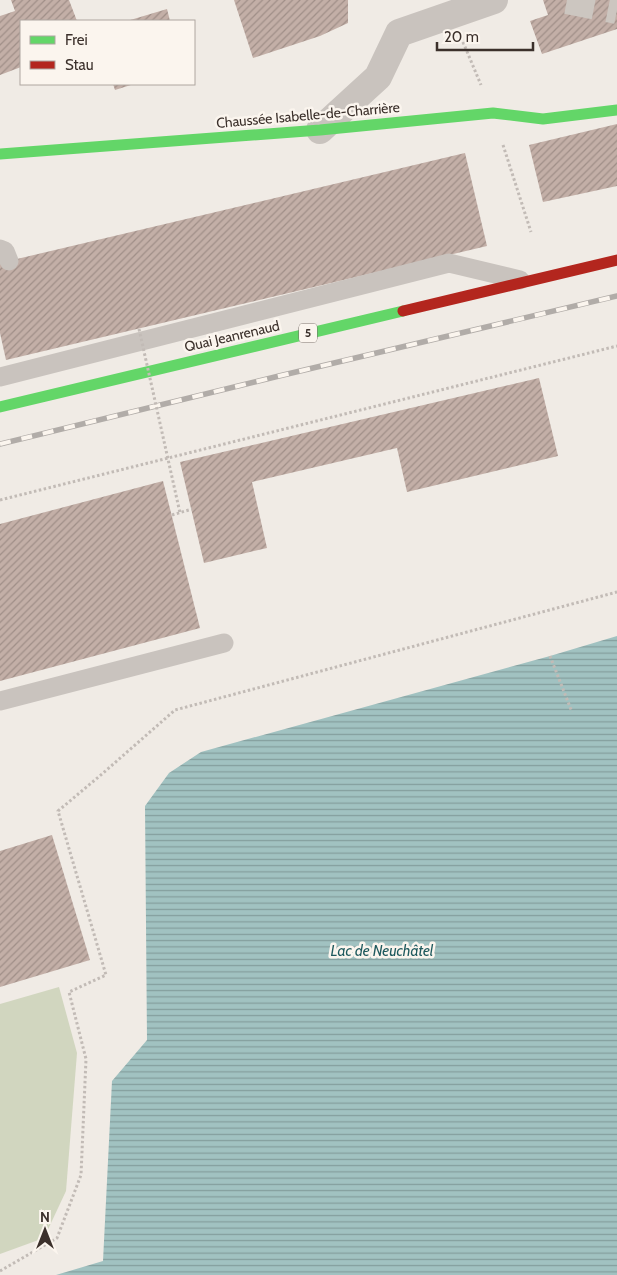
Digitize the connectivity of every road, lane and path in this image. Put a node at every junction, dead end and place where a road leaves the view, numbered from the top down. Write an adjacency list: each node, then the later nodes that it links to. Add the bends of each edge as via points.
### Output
1 (494, 0): 3 (street, via 398,33 378,76)
2 (617, 110): 3 (main road, Chaussée Isabelle-de-Charrière, via 543,119 493,114)
3 (320, 130): 4 (main road, Chaussée Isabelle-de-Charrière)
4 (0, 154)
5 (617, 260): 6 (main road, Quai Jeanrenaud / 5)
6 (526, 282): 9 (lane, via 449,264 26,362); 11 (main road, Quai Jeanrenaud / 5)
7 (139, 329): 15 (path, bridge)
8 (617, 346): 13 (path)
9 (0, 377)
10 (0, 388): 11 (lane)
11 (18, 402): 12 (main road, Quai Jeanrenaud / 5)
12 (0, 407)
13 (0, 500)
14 (192, 509): 15 (path)
15 (180, 513): 16 (path)
16 (172, 515)
17 (617, 592): 22 (path, via 175,710 58,811 106,975 69,992 86,1059 81,1175 57,1238)
18 (224, 643): 20 (lane)
19 (550, 656): 21 (path)
20 (0, 701)
21 (572, 712)
22 (0, 1271)

